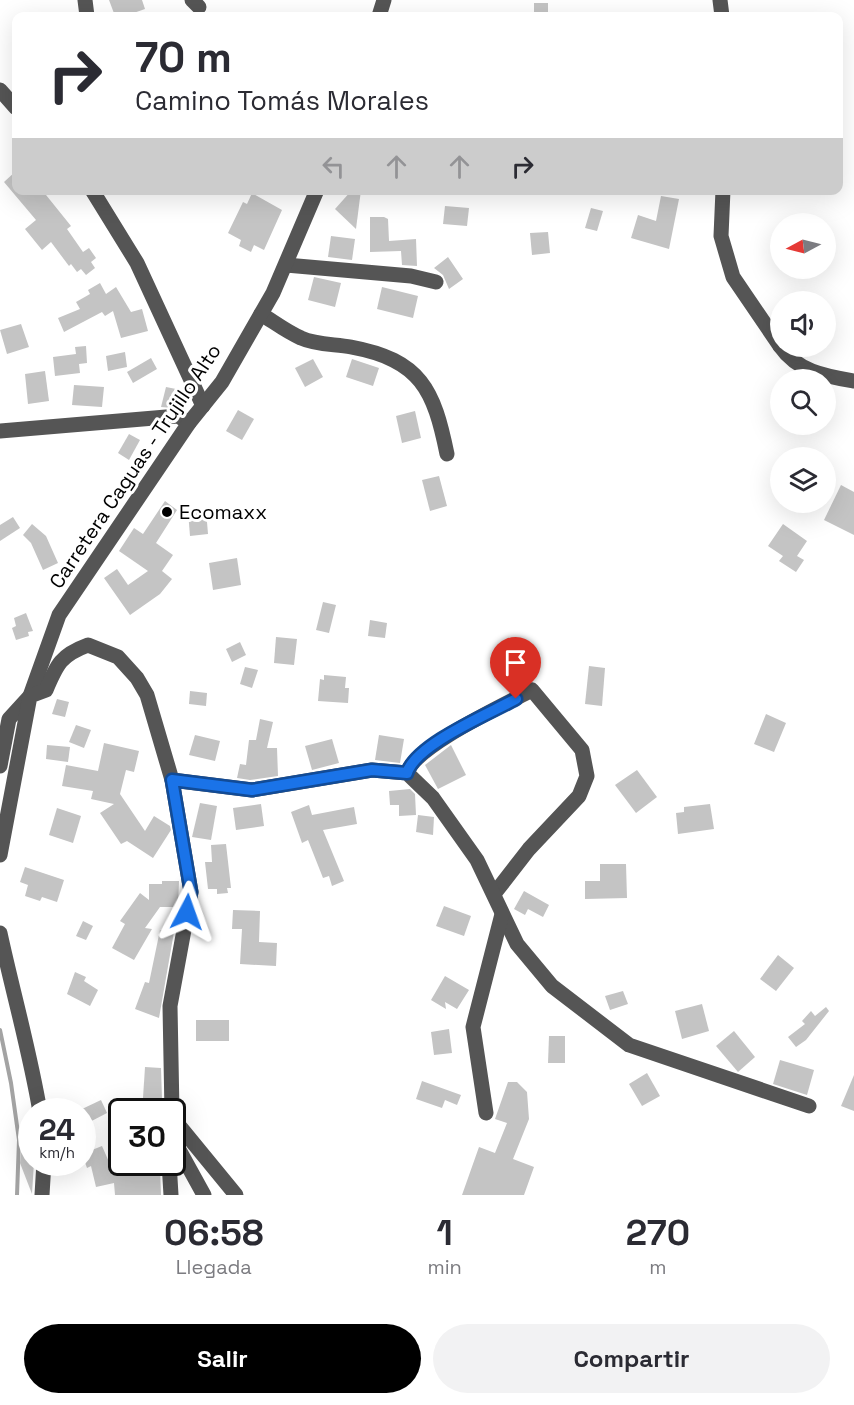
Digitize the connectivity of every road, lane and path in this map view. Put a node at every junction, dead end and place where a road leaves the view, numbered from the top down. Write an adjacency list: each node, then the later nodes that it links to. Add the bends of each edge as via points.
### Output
1 (0, 90): 2 (street)
2 (12, 104)
3 (95, 195): 12 (street, via 137,262)
4 (315, 195): 6 (street, Carretera Caguas - Trujillo Alto)
5 (723, 195): 9 (street, via 721,236 733,277)
6 (286, 265): 7 (street, via 399,274); 8 (street, Carretera Caguas - Trujillo Alto)
7 (436, 282)
8 (261, 314): 12 (street, Carretera Caguas - Trujillo Alto, via 222,382); 15 (street, via 302,338 391,358 420,379 433,400)
9 (770, 331)
10 (790, 357): 11 (street, via 815,375)
11 (854, 381)
12 (203, 406): 13 (street, Carretera Caguas - Trujillo Alto)
13 (189, 423): 14 (street, via 178,416); 16 (street, Carretera Caguas - Trujillo Alto, via 59,615)
14 (0, 431)
15 (447, 454)
16 (30, 696): 17 (street, Carretera Caguas - Trujillo Alto, via 9,718); 19 (street, via 46,690 68,652 88,645 118,657 147,695); 20 (street)
17 (0, 766)
18 (407, 773): 19 (street, via 372,770 252,790); 21 (street, via 433,798 477,860); 21 (street, via 410,764 429,747 532,690 582,750 587,776 579,796 529,849)
19 (172, 780): 25 (street, via 191,892 170,1006)
20 (0, 855)
21 (494, 894): 22 (street)
22 (502, 914): 26 (street, via 517,944 552,986 629,1044); 27 (street, via 473,1027)
23 (0, 933): 24 (street)
24 (38, 1098)
25 (172, 1098)
26 (808, 1106)
27 (486, 1113)
28 (186, 1134): 35 (street)
29 (186, 1162): 34 (street)
30 (43, 1176): 32 (street)
31 (170, 1176): 33 (street)
32 (42, 1195)
33 (171, 1195)
34 (204, 1195)
35 (236, 1195)

